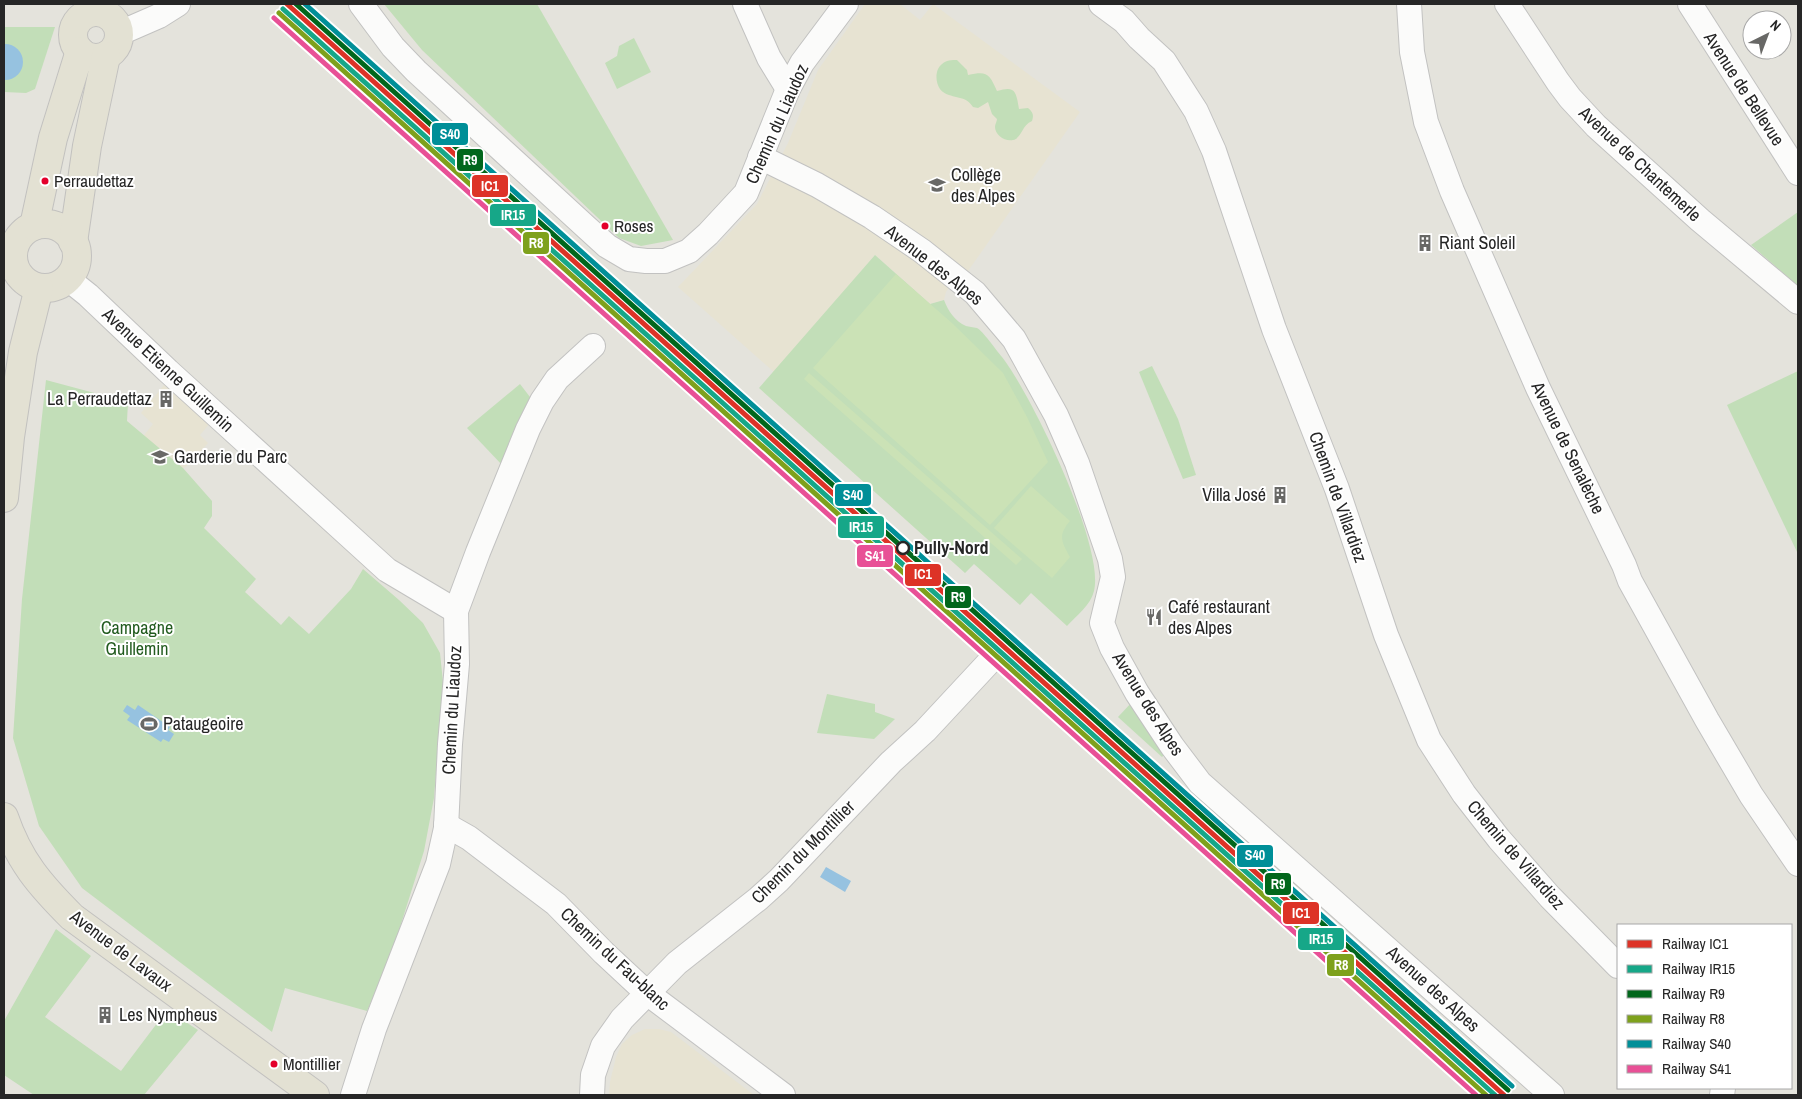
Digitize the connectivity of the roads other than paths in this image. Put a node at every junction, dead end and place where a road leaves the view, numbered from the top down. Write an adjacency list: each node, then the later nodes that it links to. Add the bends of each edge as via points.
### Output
1 (178, 4): 10 (street, via 159,16)
2 (361, 4): 14 (street, Chemin du Liaudoz, via 393,47 416,71 607,246 629,259 665,261 689,251 746,193)
3 (745, 4): 13 (street, via 769,58)
4 (846, 4): 13 (street, Chemin du Liaudoz, via 802,63)
5 (1101, 4): 29 (street, Chemin de Villardiez, via 1124,21 1164,61 1196,111 1214,151 1274,329 1337,489 1386,635 1428,740 1499,839)
6 (1409, 4): 28 (street, Avenue de Senalèche, via 1412,52 1426,122 1452,191 1538,388 1640,598 1732,762)
7 (1507, 4): 21 (street, Avenue de Chantemerle, via 1558,82 1596,126 1693,214)
8 (1690, 4): 15 (street, Avenue de Bellevue)
9 (93, 8): 10 (main road, via 111,17); 11 (main road, via 75,25 75,44)
10 (120, 32): 12 (main road, via 115,49)
11 (80, 51): 12 (main road, via 91,58); 16 (main road, via 53,138)
12 (106, 56): 17 (main road, via 87,146)
13 (788, 89): 14 (street, Chemin du Liaudoz)
14 (760, 157): 35 (street, Avenue des Alpes, via 872,217 922,251 975,293 989,309 1014,339 1056,415 1077,463 1114,577 1102,623 1133,685 1172,746 1200,782)
15 (1798, 173)
16 (34, 226): 17 (main road, via 52,225 66,232); 18 (main road, via 22,233)
17 (73, 242): 19 (main road, via 77,258)
18 (8, 250): 20 (main road, via 17,273 30,285)
19 (68, 279): 20 (main road, via 50,288); 24 (street, Avenue Etienne Guillemin, via 387,570)
20 (39, 288): 23 (main road, via 23,352)
21 (1798, 302)
22 (593, 346): 24 (street, Chemin du Liaudoz, via 557,379 542,400)
23 (4, 498)
24 (456, 611): 27 (street, Chemin du Liaudoz, via 457,664)
25 (992, 659): 30 (street, Chemin du Montillier, via 926,731 890,762 778,880 676,964)
26 (4, 817): 31 (main road, Avenue de Lavaux, via 17,851 43,888 72,917)
27 (446, 825): 30 (street, Chemin du Fau-blanc, via 556,904); 32 (street, Chemin du Liaudoz, via 438,864)
28 (1798, 864)
29 (1617, 965)
30 (647, 993): 33 (street, Chemin du Montillier, via 622,1019 603,1046 593,1075); 34 (street, Chemin du Fau-blanc)
31 (316, 1095)
32 (352, 1095)
33 (592, 1095)
34 (783, 1095)
35 (1552, 1095)

